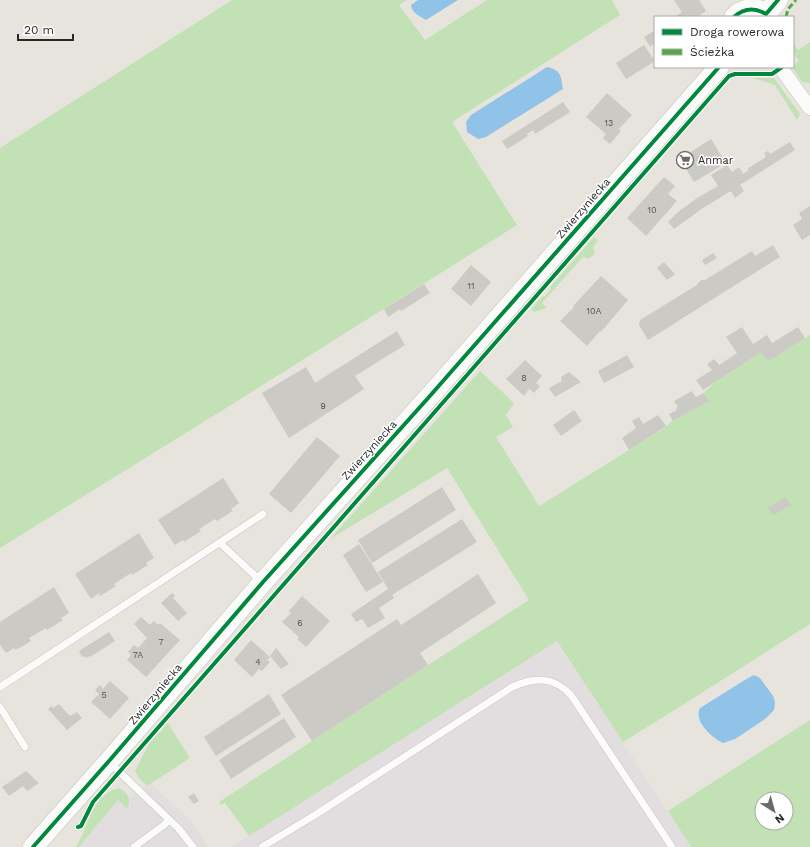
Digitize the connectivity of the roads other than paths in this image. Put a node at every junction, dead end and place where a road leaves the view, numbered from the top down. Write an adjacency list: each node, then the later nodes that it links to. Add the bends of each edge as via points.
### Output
1 (738, 9): 2 (street)
2 (771, 10)
3 (719, 68): 8 (street, Zwierzyniecka)
4 (781, 68): 5 (street)
5 (810, 108)
6 (264, 514): 7 (lane)
7 (220, 543): 8 (lane); 9 (lane)
8 (263, 582): 12 (street, Zwierzyniecka)
9 (0, 687)
10 (0, 707): 11 (lane)
11 (25, 747)
12 (109, 761): 13 (lane); 14 (street, Zwierzyniecka)
13 (169, 820): 15 (lane); 16 (lane)
14 (33, 847)
15 (134, 847)
16 (193, 847)
17 (262, 847): 18 (lane, via 512,687 535,680 547,680 557,684 571,695)
18 (672, 847)

